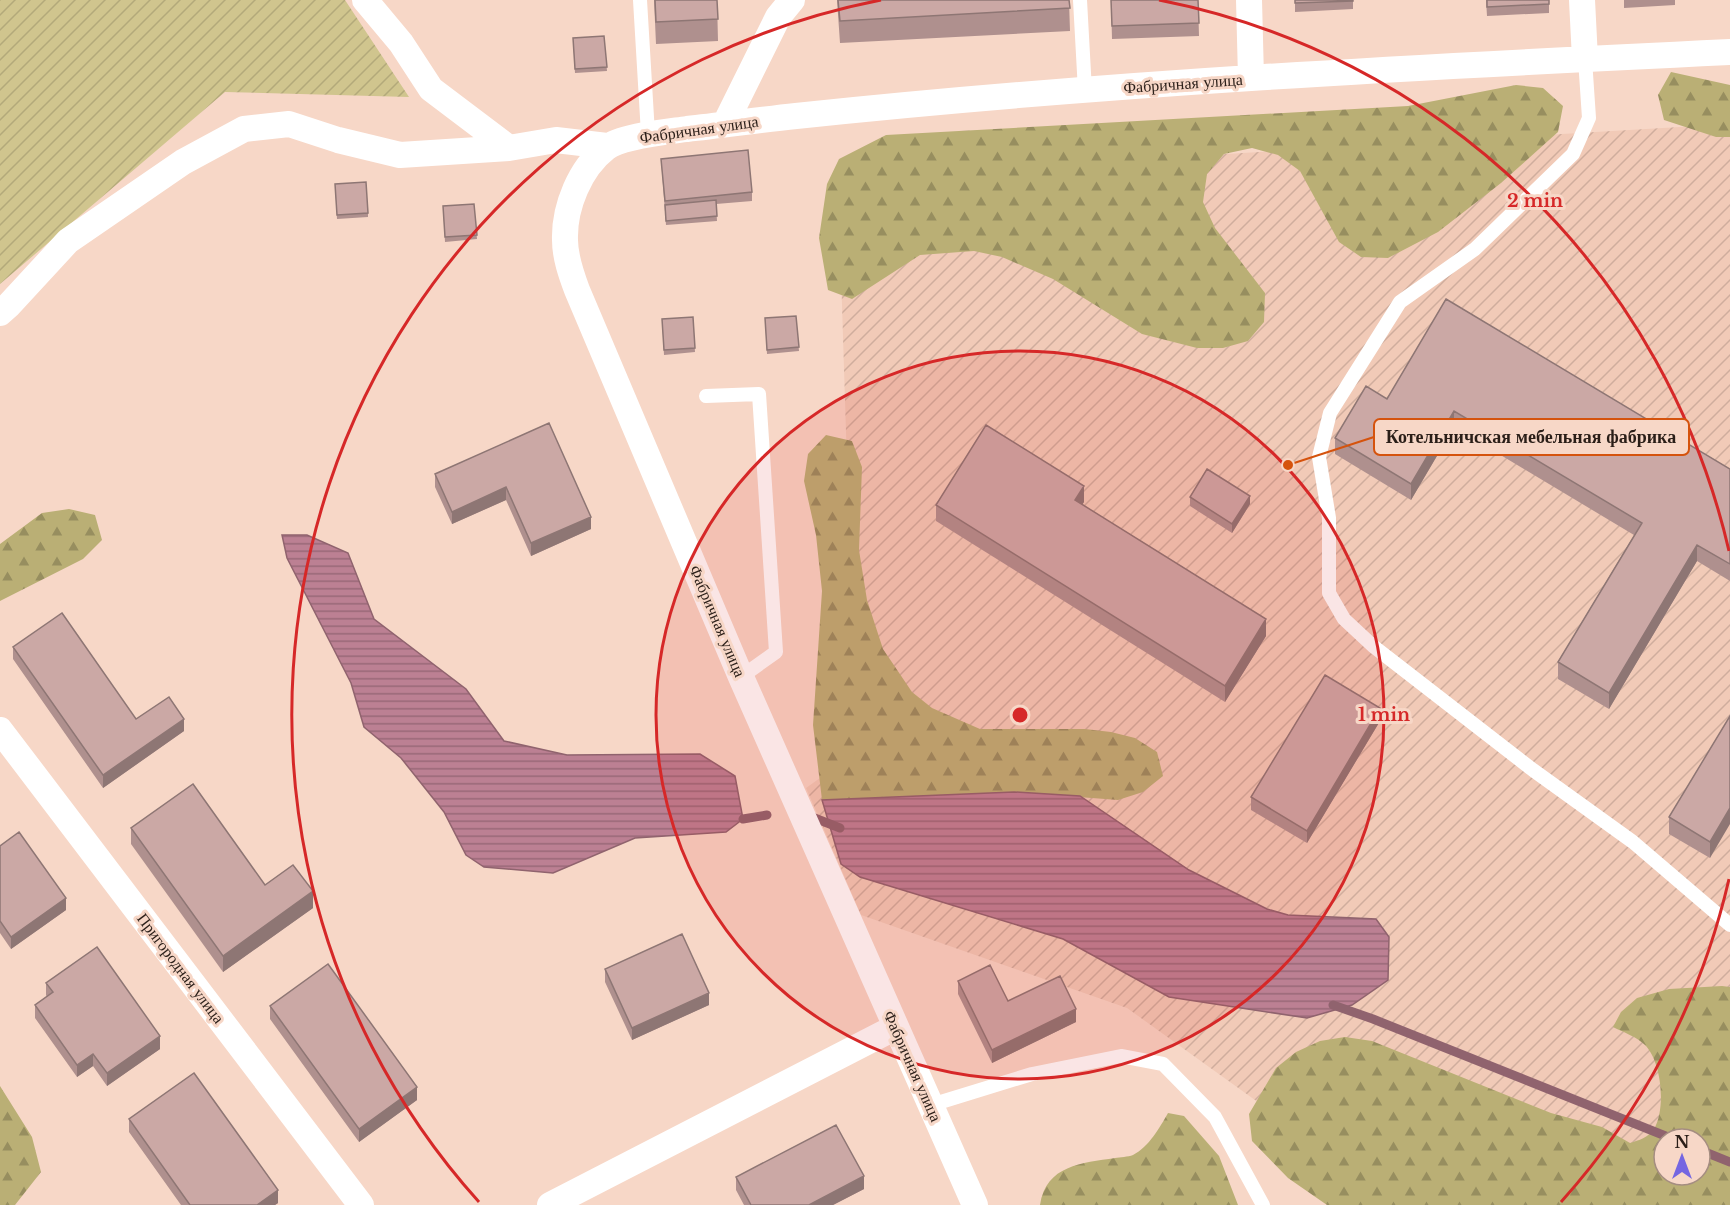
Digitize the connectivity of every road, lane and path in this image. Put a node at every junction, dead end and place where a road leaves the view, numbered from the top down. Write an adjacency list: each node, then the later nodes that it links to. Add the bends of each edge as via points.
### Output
1 (365, 0): 14 (street, via 401,43 431,89)
2 (640, 0): 12 (lane)
3 (792, 0): 11 (street, via 778,17)
4 (1080, 0): 10 (lane)
5 (1249, 0): 9 (street)
6 (1582, 0): 8 (street)
7 (1730, 52): 8 (street, Фабричная улица)
8 (1585, 59): 9 (street, Фабричная улица); 19 (lane, via 1588,118 1573,154 1475,249 1400,302 1330,413 1319,457 1329,518 1329,593 1344,619 1373,646 1633,842)
9 (1251, 78): 10 (street, Фабричная улица)
10 (1085, 91): 11 (street, Фабричная улица, via 937,101)
11 (725, 124): 12 (street, Фабричная улица)
12 (648, 134): 13 (street, Фабричная улица)
13 (608, 146): 14 (street, via 556,140); 17 (street, Фабричная улица, via 588,167 572,196 564,241 568,265)
14 (509, 148): 15 (street, via 400,155 289,124 244,129 183,162 68,241)
15 (0, 313)
16 (705, 396): 17 (lane, via 759,394 776,652)
17 (741, 677): 20 (street, Фабричная улица)
18 (0, 730): 22 (street, Пригородная улица)
19 (1730, 925)
20 (896, 1027): 21 (street, Фабричная улица); 23 (street)
21 (931, 1105): 24 (street, Фабричная улица); 25 (lane, via 1032,1074 1120,1056 1163,1064 1215,1117)
22 (361, 1205)
23 (550, 1205)
24 (975, 1205)
25 (1263, 1205)

